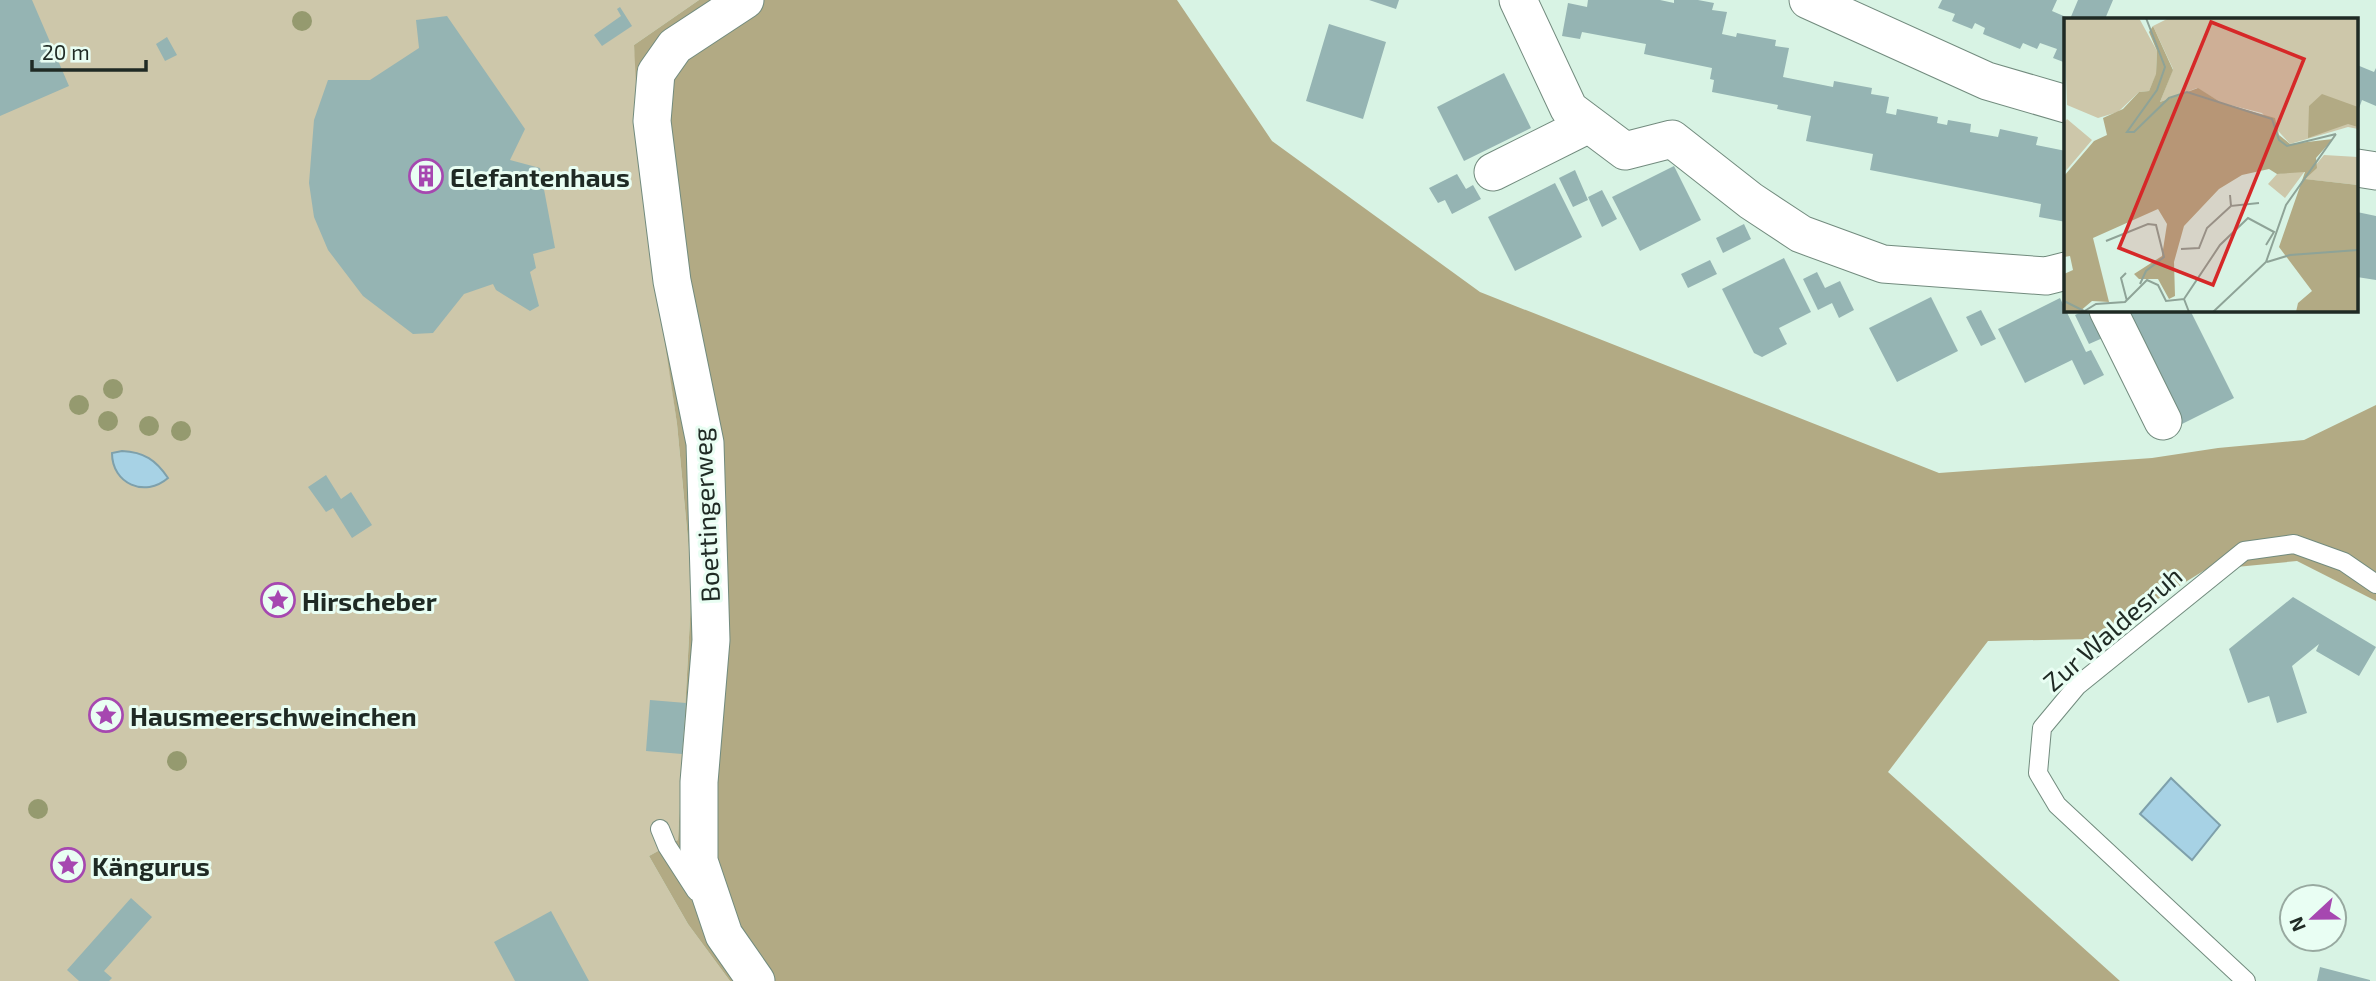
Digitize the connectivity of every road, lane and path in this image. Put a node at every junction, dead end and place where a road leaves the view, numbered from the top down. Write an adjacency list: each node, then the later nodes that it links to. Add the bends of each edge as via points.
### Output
1 (746, 0): 14 (street, Boettingerweg, via 675,46 656,74 652,121 671,281 705,443 711,640 699,782 699,861)
2 (1518, 0): 5 (street, via 1569,109)
3 (1808, 0): 4 (street, via 1987,81)
4 (2064, 103)
5 (1589, 124): 8 (street); 9 (street, via 1625,151 1672,139 1801,234 1883,264 2046,276)
6 (2358, 168): 7 (street)
7 (2376, 171)
8 (1493, 172)
9 (2064, 272)
10 (2109, 312): 11 (street)
11 (2163, 421)
12 (2376, 584): 16 (lane, Zur Waldesruh, via 2344,562 2294,544 2244,551 2077,685 2042,728 2038,773 2057,805)
13 (660, 829): 14 (lane)
14 (724, 935): 15 (street, Boettingerweg)
15 (755, 981)
16 (2246, 981)

